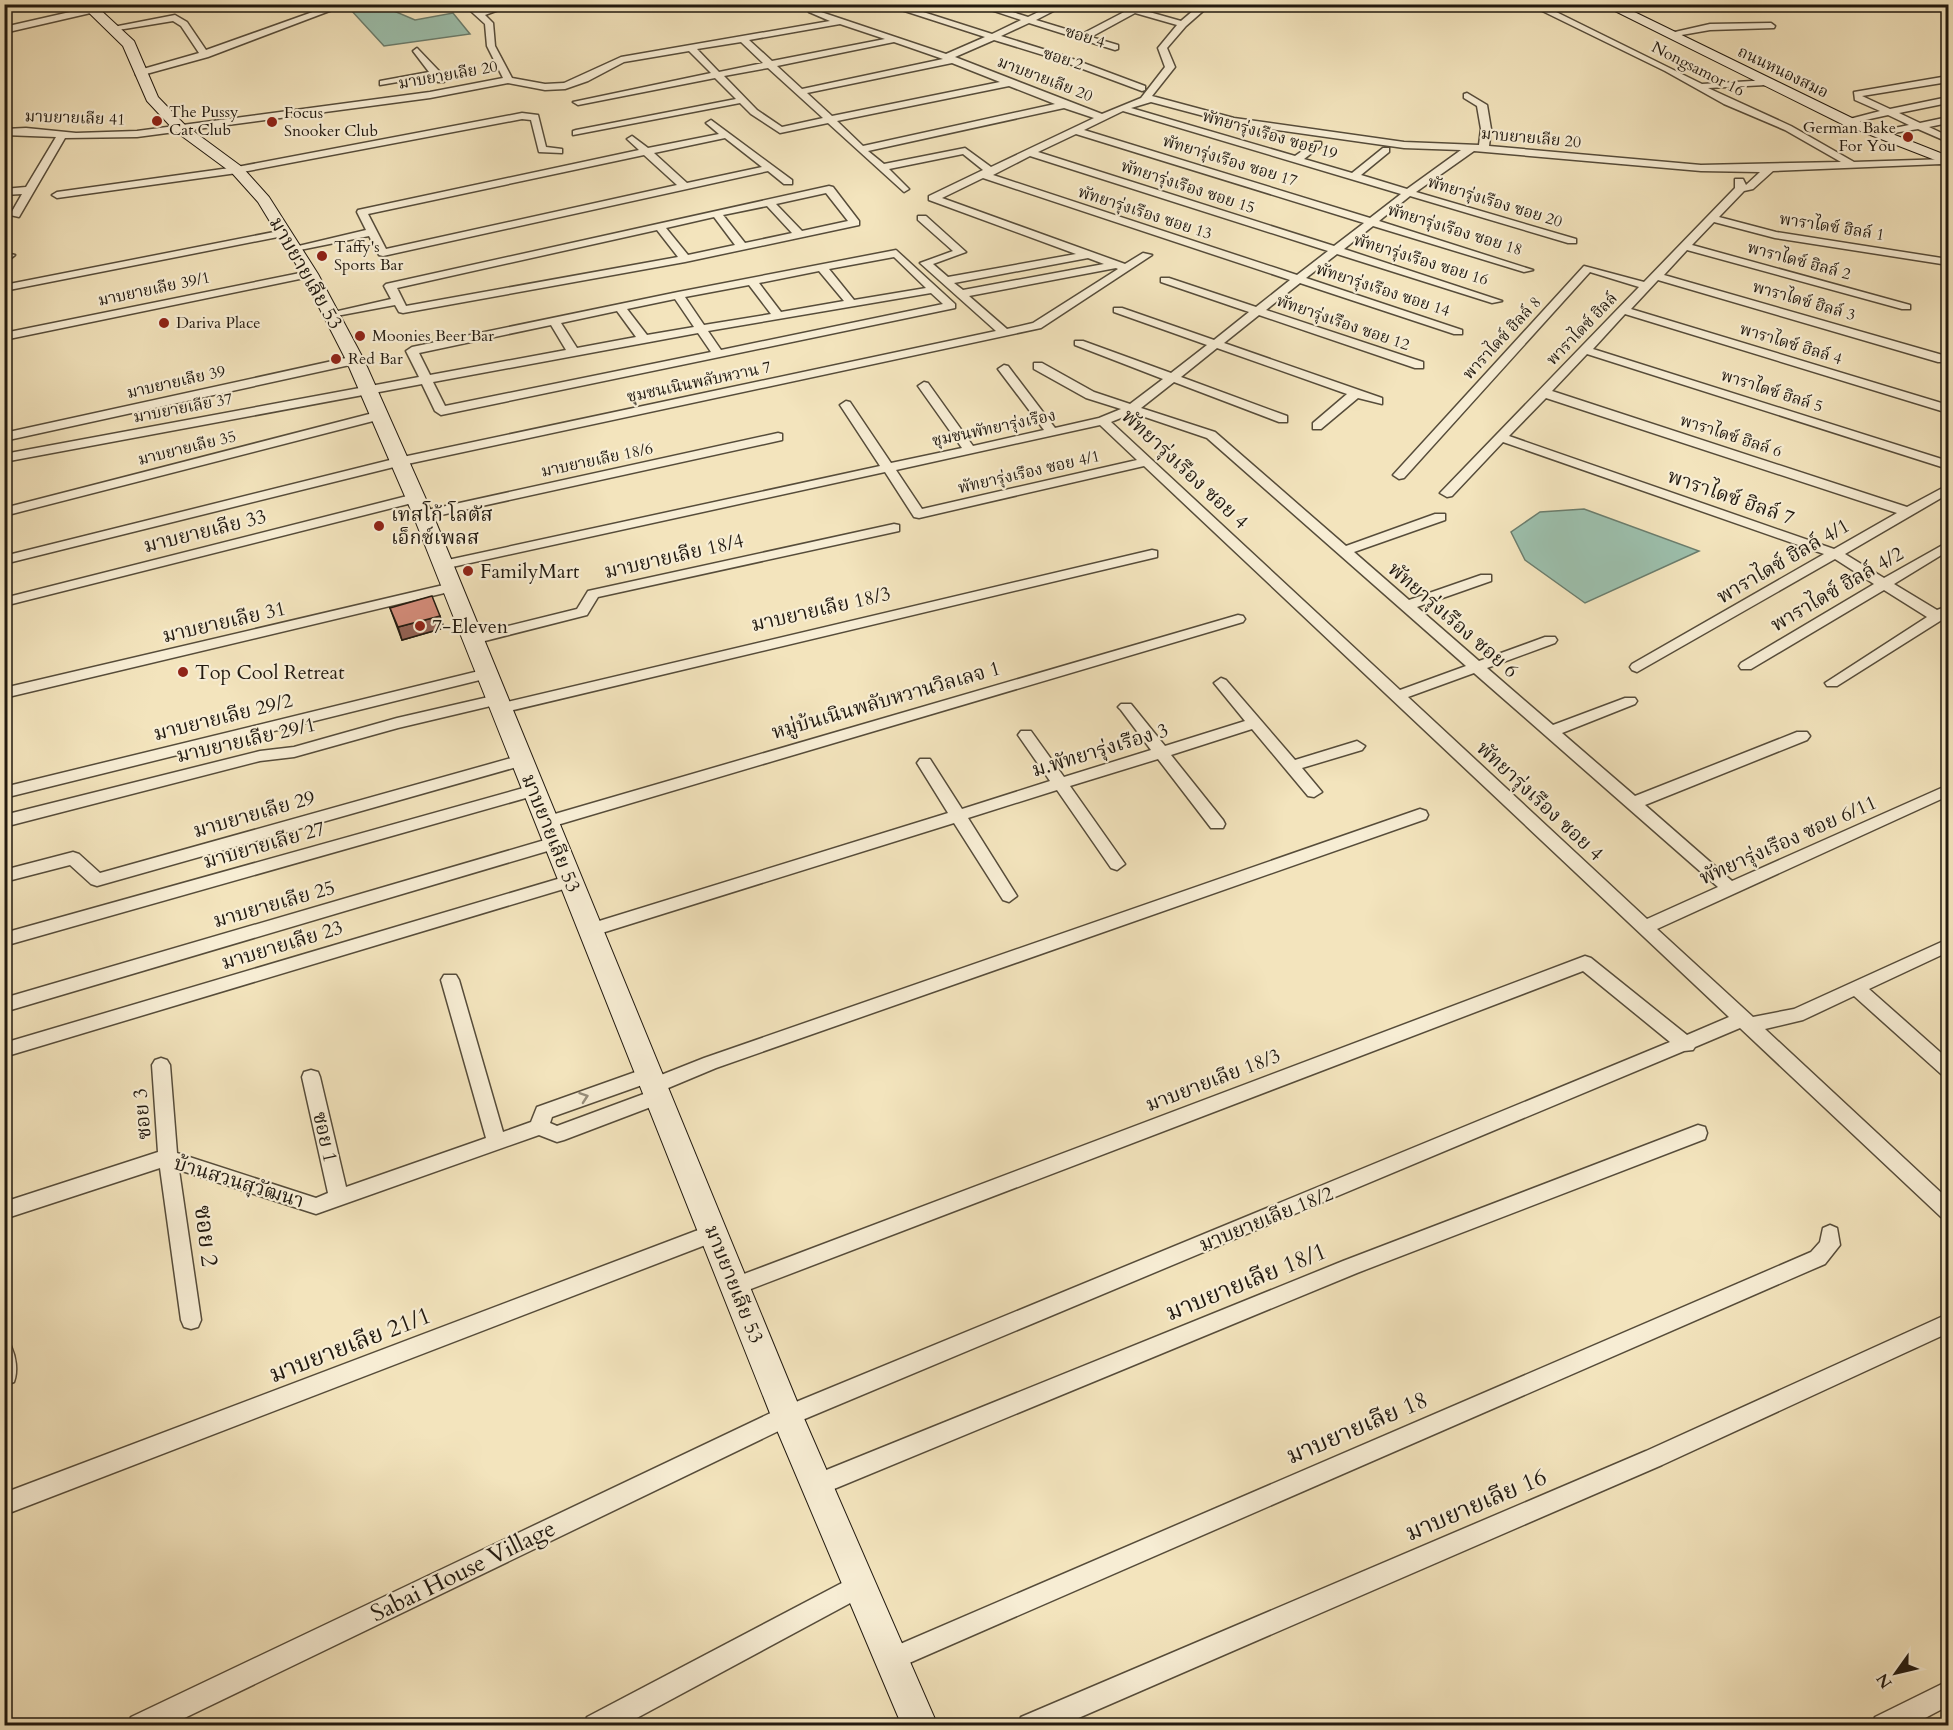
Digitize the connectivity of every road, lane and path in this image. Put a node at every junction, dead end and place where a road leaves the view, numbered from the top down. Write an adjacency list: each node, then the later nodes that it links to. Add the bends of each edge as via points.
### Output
1 (9, 4): 14 (street)
2 (344, 4): 32 (street)
3 (467, 4): 17 (street)
4 (511, 4): 17 (street)
5 (836, 4): 19 (street, via 813,12)
6 (887, 4): 25 (street)
7 (977, 4): 18 (street)
8 (1048, 4): 18 (street)
9 (1063, 4): 18 (street)
10 (1110, 4): 16 (street)
11 (1208, 4): 20 (street)
12 (1532, 4): 80 (street, Nongsamor 16, via 1727,102 1788,128)
13 (1607, 4): 24 (street, ถนนหนองสมอ)
14 (4, 5)
15 (89, 7): 22 (street, มาบยายเลีย 53); 23 (street)
16 (1133, 11): 20 (street); 26 (street)
17 (478, 14): 39 (street, via 489,23 491,46)
18 (1025, 20): 25 (street); 26 (street, ซอย 4)
19 (837, 22): 27 (street, มาบยายเลีย 20); 28 (street, มาบยายเลีย 20)
20 (1183, 24): 50 (street, via 1162,48 1170,67)
21 (1771, 26): 24 (street, via 1710,27)
22 (112, 28): 32 (street, via 175,18 184,24); 35 (street, มาบยายเลีย 53, via 129,44)
23 (4, 30)
24 (1670, 34): 41 (street, ถนนหนองสมอ)
25 (988, 37): 33 (street); 45 (street, ซอย 2, via 1059,57)
26 (1083, 37): 29 (street, ซอย 4)
27 (744, 39): 30 (street, มาบยายเลีย 20); 34 (street)
28 (891, 40): 33 (street, มาบยายเลีย 20); 34 (street)
29 (1115, 46)
30 (691, 48): 37 (street); 39 (street, มาบยายเลีย 20, via 621,60 566,86 545,87)
31 (417, 51): 36 (street)
32 (205, 55): 35 (street)
33 (949, 58): 40 (street, มาบยายเลีย 20); 47 (street)
34 (771, 64): 37 (street); 47 (street)
35 (139, 73): 62 (street, มาบยายเลีย 53, via 152,98)
36 (436, 73): 42 (street); 46 (street)
37 (716, 74): 49 (street); 52 (street)
38 (1948, 79): 43 (street)
39 (508, 80): 46 (street, มาบยายเลีย 20)
40 (1013, 82): 53 (street, มาบยายเลีย 20); 58 (street)
41 (1766, 82): 44 (street); 59 (street, ถนนหนองสมอ)
42 (383, 83)
43 (1917, 84): 51 (street); 55 (street, via 1857,94 1857,98)
44 (1707, 85)
45 (1142, 88)
46 (451, 91): 62 (street, มาบยายเลีย 20)
47 (800, 92): 58 (street)
48 (1467, 96): 72 (street, via 1482,105 1486,129)
49 (743, 100): 58 (street, via 780,130); 65 (street)
50 (1144, 100): 54 (street, มาบยายเลีย 20); 72 (street, มาบยายเลีย 20, via 1234,121 1316,134 1404,145)
51 (1948, 100): 55 (street)
52 (578, 102)
53 (1065, 105): 56 (street, มาบยายเลีย 20); 73 (street)
54 (1122, 108): 56 (street, มาบยายเลีย 20); 78 (street, พัทยารุ่งเรือง ซอย 19)
55 (1886, 112): 59 (street); 61 (street)
56 (1104, 118): 63 (street)
57 (1948, 120): 61 (street)
58 (831, 121): 73 (street)
59 (1847, 121): 66 (street, ถนนหนองสมอ)
60 (711, 123): 68 (street)
61 (1918, 126): 66 (street); 70 (street)
62 (180, 128): 67 (street, มาบยายเลีย 41, via 129,135); 85 (street, มาบยายเลีย 53)
63 (1078, 130): 77 (street); 101 (street, พัทยารุ่งเรือง ซอย 17)
64 (4, 132): 67 (street, มาบยายเลีย 41, via 26,130)
65 (576, 132)
66 (1878, 134): 79 (street, ถนนหนองสมอ)
67 (62, 135): 92 (street)
68 (726, 135): 76 (street); 81 (street)
69 (632, 139): 76 (street)
70 (1948, 139)
71 (1318, 144): 78 (street)
72 (1478, 148): 84 (street, มาบยายเลีย 20); 94 (street, ชุมชนพัทยารุ่งเรือง)
73 (862, 150): 82 (street)
74 (1386, 150): 87 (street)
75 (560, 151): 85 (street, via 542,150 536,117 522,116)
76 (646, 152): 89 (street); 103 (street, via 362,212)
77 (1032, 153): 86 (street); 109 (street, พัทยารุ่งเรือง ซอย 15)
78 (1297, 159): 87 (street, พัทยารุ่งเรือง ซอย 19)
79 (1947, 163): 80 (street, มาบยายเลีย 20)
80 (1850, 164): 83 (street, มาบยายเลีย 20)
81 (768, 168): 88 (street); 89 (street)
82 (881, 168): 86 (street, via 965,151); 90 (street)
83 (1770, 168): 84 (street, มาบยายเลีย 20); 91 (street, พาราไดซ์ ฮิลล์, via 1749,187)
84 (1748, 169): 91 (street, พาราไดซ์ ฮิลล์, via 1737,183)
85 (237, 170): 95 (street); 105 (street, มาบยายเลีย 53, via 264,200)
86 (987, 174): 111 (street, via 933,198); 122 (street, พัทยารุ่งเรือง ซอย 13)
87 (1355, 176): 94 (street, พัทยารุ่งเรือง ซอย 19)
88 (788, 182)
89 (685, 187): 103 (street, via 383,253)
90 (904, 189)
91 (1740, 189): 100 (street, พาราไดซ์ ฮิลล์)
92 (30, 190): 93 (street); 98 (street)
93 (4, 192)
94 (1410, 192): 101 (street, ชุมชนพัทยารุ่งเรือง); 106 (street, พัทยารุ่งเรือง ซอย 20)
95 (57, 195)
96 (769, 202): 97 (street); 104 (street); 104 (street, via 829,189 855,223)
97 (717, 214): 102 (street); 108 (street)
98 (15, 215)
99 (922, 218): 124 (street, via 961,252 925,263)
100 (1712, 218): 107 (street, พาราไดซ์ ฮิลล์); 115 (street, พาราไดซ์ ฮิลล์ 1, via 1775,235)
101 (1372, 221): 109 (street, ชุมชนพัทยารุ่งเรือง); 118 (street, พัทยารุ่งเรือง ซอย 18)
102 (660, 227): 113 (street); 130 (street, via 390,286)
103 (372, 232): 105 (street)
104 (799, 234): 108 (street)
105 (289, 240): 119 (street, มาบยายเลีย 53); 126 (street)
106 (1572, 241)
107 (1685, 246): 120 (street, พาราไดซ์ ฮิลล์); 134 (street, พาราไดซ์ ฮิลล์ 2)
108 (742, 247): 113 (street)
109 (1335, 250): 122 (street, ชุมชนพัทยารุ่งเรือง); 131 (street, พัทยารุ่งเรือง ซอย 16)
110 (4, 254): 114 (street, via 10,255)
111 (1086, 255): 117 (street); 124 (street)
112 (1147, 255): 117 (street, ชุมชนเนินพลับหวาน 7)
113 (685, 259): 130 (street, via 403,310)
114 (4, 261)
115 (1948, 262)
116 (822, 267): 123 (street); 127 (street, via 896,253); 132 (street)
117 (1120, 267): 128 (street); 143 (street, ชุมชนเนินพลับหวาน 7, via 1037,326)
118 (1528, 270)
119 (310, 274): 138 (street, มาบยายเลีย 53); 144 (street, มาบยายเลีย 39/1)
120 (1656, 276): 125 (street, พาราไดซ์ ฮิลล์); 151 (street, พาราไดซ์ ฮิลล์ 3)
121 (1166, 280): 137 (street, พัทยารุ่งเรือง ซอย 12)
122 (1297, 280): 137 (street, ชุมชนพัทยารุ่งเรือง); 142 (street, พัทยารุ่งเรือง ซอย 14)
123 (752, 281): 129 (street); 139 (street)
124 (945, 281): 128 (street)
125 (1647, 286): 136 (street, พาราไดซ์ ฮิลล์); 180 (street, พาราไดซ์ ฮิลล์ 8, via 1588,268)
126 (4, 288)
127 (931, 290): 132 (street, มาบยายเลีย 37); 150 (street, via 951,306)
128 (960, 294): 143 (street)
129 (678, 295): 133 (street); 141 (street)
130 (397, 301): 138 (street)
131 (1496, 301)
132 (851, 303): 139 (street, มาบยายเลีย 37)
133 (619, 307): 140 (street); 145 (street)
134 (1906, 307)
135 (1118, 310): 147 (street)
136 (1623, 310): 148 (street, พาราไดซ์ ฮิลล์); 164 (street, พาราไดซ์ ฮิลล์ 4)
137 (1258, 311): 147 (street, ชุมชนพัทยารุ่งเรือง); 153 (street, พัทยารุ่งเรือง ซอย 12)
138 (331, 314): 152 (street, มาบยายเลีย 53)
139 (778, 316): 141 (street, มาบยายเลีย 37)
140 (554, 321): 149 (street); 157 (street, via 412,351)
141 (702, 329): 145 (street, มาบยายเลีย 37); 150 (street)
142 (1458, 332)
143 (1006, 334): 176 (street, ชุมชนเนินพลับหวาน 7)
144 (4, 337)
145 (644, 339): 149 (street, มาบยายเลีย 37)
146 (1078, 343): 156 (street)
147 (1216, 344): 156 (street, ชุมชนพัทยารุ่งเรือง); 160 (street)
148 (1585, 350): 161 (street, พาราไดซ์ ฮิลล์); 178 (street, พาราไดซ์ ฮิลล์ 5)
149 (573, 353): 157 (street, มาบยายเลีย 37)
150 (718, 354): 157 (street, via 441,411)
151 (1942, 359)
152 (354, 360): 159 (street, มาบยายเลีย 53); 171 (street, มาบยายเลีย 39)
153 (1419, 365)
154 (1038, 366): 165 (street, พัทยารุ่งเรือง ซอย 6, via 1090,395)
155 (1004, 369): 170 (street)
156 (1172, 379): 165 (street, ชุมชนพัทยารุ่งเรือง); 167 (street)
157 (427, 380): 159 (street, มาบยายเลีย 37)
158 (924, 386): 174 (street)
159 (367, 390): 166 (street, มาบยายเลีย 53); 175 (street, มาบยายเลีย 37)
160 (1356, 393): 162 (street); 169 (street)
161 (1544, 393): 173 (street, พาราไดซ์ ฮิลล์); 185 (street, พาราไดซ์ ฮิลล์ 6)
162 (1378, 401)
163 (846, 405): 179 (street)
164 (1948, 409)
165 (1132, 410): 168 (street, ชุมชนพัทยารุ่งเรือง); 189 (street, พัทยารุ่งเรือง ซอย 6, via 1211,435)
166 (377, 416): 176 (street, มาบยายเลีย 53); 184 (street, มาบยายเลีย 35)
167 (1283, 419)
168 (1103, 422): 170 (street, ชุมชนพัทยารุ่งเรือง); 177 (street, พัทยารุ่งเรือง ซอย 4)
169 (1317, 426)
170 (1052, 433): 174 (street, ชุมชนพัทยารุ่งเรือง)
171 (4, 437)
172 (778, 437): 183 (street, มาบยายเลีย 18/6)
173 (1500, 437): 182 (street, พาราไดซ์ ฮิลล์); 191 (street, พาราไดซ์ ฮิลล์ 7)
174 (970, 450): 179 (street, ชุมชนพัทยารุ่งเรือง)
175 (4, 458)
176 (398, 462): 183 (street, มาบยายเลีย 53); 192 (street, ชุมชนเนินพลับหวาน 7)
177 (1146, 462): 179 (street, พัทยารุ่งเรือง ซอย 4/1, via 919,514); 209 (street, พัทยารุ่งเรือง ซอย 4)
178 (1948, 465)
179 (889, 468): 193 (street, ชุมชนพัทยารุ่งเรือง)
180 (1399, 475)
181 (1948, 489): 185 (street, พาราไดซ์ ฮิลล์ 4/1)
182 (1447, 493)
183 (419, 506): 193 (street, มาบยายเลีย 53); 196 (street, มาบยายเลีย 33)
184 (4, 512)
185 (1908, 512): 191 (street, พาราไดซ์ ฮิลล์ 4/1)
186 (1440, 517): 189 (street)
187 (894, 528): 200 (street, มาบยายเลีย 18/4, via 593,594 582,612)
188 (1948, 546): 195 (street, พาราไดซ์ ฮิลล์ 4/2)
189 (1344, 551): 197 (street, พัทยารุ่งเรือง ซอย 6)
190 (1152, 554): 211 (street, มาบยายเลีย 18/3)
191 (1836, 554): 195 (street, พาราไดซ์ ฮิลล์ 7); 203 (street, พาราไดซ์ ฮิลล์ 4/1)
192 (4, 560)
193 (448, 576): 200 (street, มาบยายเลีย 53); 208 (street, มาบยายเลีย 31)
194 (1486, 578): 197 (street)
195 (1883, 585): 198 (street, พาราไดซ์ ฮิลล์ 7); 202 (street, พาราไดซ์ ฮิลล์ 4/2)
196 (4, 603)
197 (1407, 606): 204 (street, พัทยารุ่งเรือง ซอย 6)
198 (1943, 614): 207 (street)
199 (1238, 619): 232 (street, หมู่บ้นเนินพลับหวานวิลเลจ 1)
200 (473, 639): 205 (street, มาบยายเลีย 53)
201 (1550, 640): 204 (street)
202 (1746, 666)
203 (1637, 667)
204 (1478, 668): 209 (street); 214 (street, พัทยารุ่งเรือง ซอย 6)
205 (487, 674): 211 (street, มาบยายเลีย 53); 226 (street, มาบยายเลีย 29/2)
206 (1221, 683): 213 (street)
207 (1833, 683)
208 (4, 693)
209 (1398, 696): 238 (street, พัทยารุ่งเรือง ซอย 4)
210 (1630, 701): 214 (street)
211 (499, 704): 219 (street, มาบยายเลีย 53); 230 (street, มาบยายเลีย 29/1, via 397,723 294,752 260,756)
212 (1126, 707): 218 (street)
213 (1255, 723): 218 (street, ม.พัทยารุ่งเรือง 3); 221 (street)
214 (1551, 731): 227 (street, พัทยารุ่งเรือง ซอย 6)
215 (1026, 735): 222 (street)
216 (1802, 736): 227 (street)
217 (1357, 746): 221 (street)
218 (1162, 752): 222 (street, ม.พัทยารุ่งเรือง 3); 231 (street)
219 (522, 760): 223 (street, มาบยายเลีย 53); 234 (street, มาบยายเลีย 29, via 97,880 73,858)
220 (925, 763): 229 (street)
221 (1292, 766): 225 (street)
222 (1061, 784): 229 (street, ม.พัทยารุ่งเรือง 3); 233 (street)
223 (534, 790): 232 (street, มาบยายเลีย 53); 240 (street, มาบยายเลีย 27)
224 (1948, 790): 236 (street, พัทยารุ่งเรือง ซอย 6/11)
225 (1314, 792)
226 (4, 793)
227 (1633, 803): 236 (street, พัทยารุ่งเรือง ซอย 6)
228 (1420, 815): 251 (street)
229 (958, 816): 237 (street); 239 (street, ม.พัทยารุ่งเรือง 3)
230 (4, 821)
231 (1217, 824)
232 (551, 832): 235 (street, มาบยายเลีย 53); 244 (street, มาบยายเลีย 25)
233 (1117, 864)
234 (4, 876)
235 (571, 881): 239 (street, มาบยายเลีย 53); 247 (street, มาบยายเลีย 23)
236 (1731, 889): 238 (street, พัทยารุ่งเรือง ซอย 6/11)
237 (1009, 896)
238 (1645, 927): 245 (street, พัทยารุ่งเรือง ซอย 4)
239 (589, 931): 251 (street, มาบยายเลีย 53)
240 (4, 940)
241 (1948, 945): 243 (street, มาบยายเลีย 18/2)
242 (450, 980): 254 (street)
243 (1855, 987): 245 (street, มาบยายเลีย 18/2, via 1797,1016); 249 (street)
244 (4, 1005)
245 (1746, 1022): 246 (street, มาบยายเลีย 18/2); 258 (street, พัทยารุ่งเรือง ซอย 4)
246 (1687, 1045): 261 (street, มาบยายเลีย 18/3, via 1585,963); 266 (street, มาบยายเลีย 18/2)
247 (4, 1050)
248 (160, 1065): 255 (street, ซอย 3)
249 (1948, 1069)
250 (311, 1077): 256 (street, ซอย 1)
251 (653, 1086): 252 (street, บ้านสวนสุวัฒนา, via 557,1134); 252 (street, บ้านสวนสุวัฒนา, one-way to 251, via 544,1112); 259 (street, มาบยายเลีย 53)
252 (540, 1127): 254 (street, บ้านสวนสุวัฒนา)
253 (1698, 1133): 267 (street, มาบยายเลีย 18/1, via 1350,1267)
254 (496, 1142): 256 (street, บ้านสวนสุวัฒนา)
255 (168, 1158): 256 (street, บ้านสวนสุวัฒนา, via 316,1206); 257 (street, บ้านสวนสุวัฒนา); 262 (street, ซอย 2)
256 (339, 1197)
257 (4, 1211)
258 (1948, 1211)
259 (714, 1233): 261 (street, มาบยายเลีย 53); 268 (street, มาบยายเลีย 21/1)
260 (1830, 1234): 270 (street, มาบยายเลีย 18, via 1830,1245 1818,1258)
261 (735, 1286): 266 (street, มาบยายเลีย 53)
262 (191, 1320)
263 (1941, 1326): 275 (street, มาบยายเลีย 16, via 1654,1458)
264 (4, 1353): 265 (street)
265 (6, 1375)
266 (787, 1416): 267 (street, มาบยายเลีย 53); 272 (street, Sabai House Village)
267 (817, 1485): 269 (street, มาบยายเลีย 53)
268 (4, 1504)
269 (859, 1586): 270 (street, มาบยายเลีย 53); 273 (street)
270 (892, 1659): 274 (street, มาบยายเลีย 53)
271 (1948, 1693): 276 (street)
272 (140, 1725)
273 (596, 1725)
274 (920, 1725)
275 (1030, 1725)
276 (1884, 1725)

